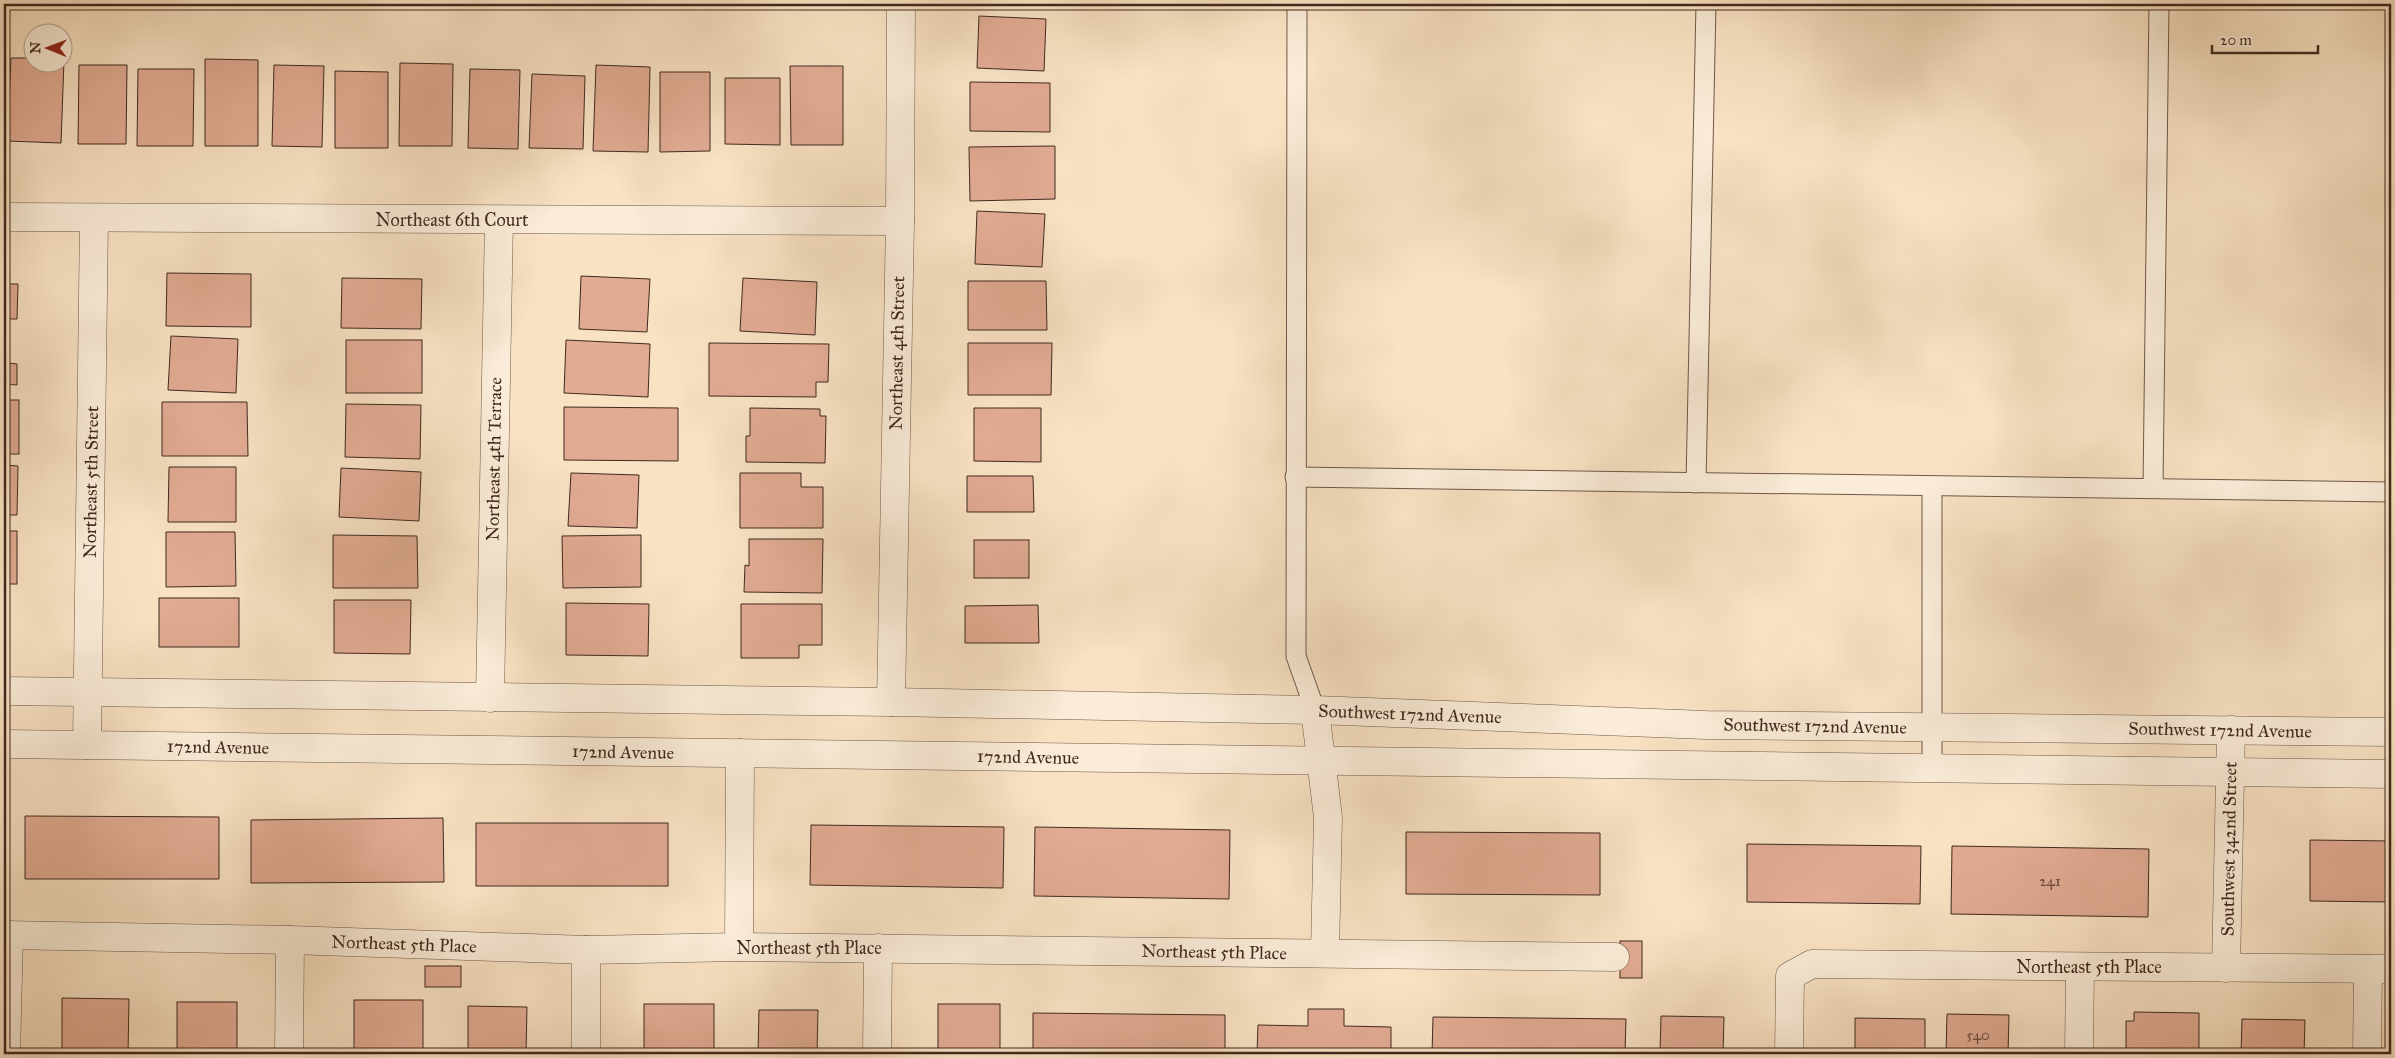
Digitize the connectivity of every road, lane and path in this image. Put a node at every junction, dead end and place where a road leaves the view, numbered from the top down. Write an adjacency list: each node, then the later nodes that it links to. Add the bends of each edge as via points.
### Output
1 (901, 4): 8 (street, Northeast 4th Street)
2 (1297, 4): 9 (lane)
3 (1706, 4): 10 (lane)
4 (2159, 4): 12 (lane)
5 (4, 217): 6 (street, Northeast 6th Court)
6 (94, 219): 7 (street, Northeast 6th Court); 15 (street, Northeast 5th Street)
7 (499, 220): 8 (street, Northeast 6th Court); 16 (street, Northeast 4th Terrace)
8 (900, 221): 17 (street, Northeast 4th Street)
9 (1295, 477): 10 (lane); 18 (lane, via 1296,656)
10 (1696, 483): 11 (lane)
11 (1932, 486): 12 (lane); 19 (lane)
12 (2153, 488): 13 (lane)
13 (2391, 492)
14 (4, 692): 15 (street)
15 (88, 693): 16 (street); 23 (street, Northeast 5th Street)
16 (490, 698): 17 (street)
17 (891, 702): 18 (street, Southwest 172nd Avenue)
18 (1315, 710): 19 (street, Southwest 172nd Avenue, via 1706,725); 25 (street)
19 (1932, 727): 20 (street, Southwest 172nd Avenue); 26 (lane)
20 (2232, 730): 21 (street, Southwest 172nd Avenue); 27 (street, Southwest 342nd Street)
21 (2391, 732)
22 (4, 744): 23 (street, 172nd Avenue)
23 (87, 745): 24 (street, 172nd Avenue)
24 (740, 754): 25 (street, 172nd Avenue); 31 (street)
25 (1323, 760): 26 (street); 34 (street, via 1328,817)
26 (1932, 768): 27 (street)
27 (2231, 772): 28 (street); 37 (street, Southwest 342nd Street)
28 (2391, 774)
29 (6, 935): 30 (street, Northeast 5th Place); 39 (street)
30 (290, 940): 33 (street, Northeast 5th Place); 40 (street)
31 (739, 947): 32 (street, Northeast 5th Place); 33 (street, Northeast 5th Place)
32 (878, 948): 34 (street, Northeast 5th Place); 42 (street)
33 (586, 950): 41 (street)
34 (1325, 954): 35 (street, Northeast 5th Place)
35 (1615, 957)
36 (2080, 967): 37 (street, Northeast 5th Place); 43 (street, Northeast 5th Place, via 1812,964 1790,976); 44 (street)
37 (2226, 968): 38 (street, Northeast 5th Place)
38 (2379, 969): 45 (street)
39 (6, 1054)
40 (289, 1054)
41 (586, 1054)
42 (877, 1054)
43 (1789, 1054)
44 (2079, 1054)
45 (2367, 1054)

